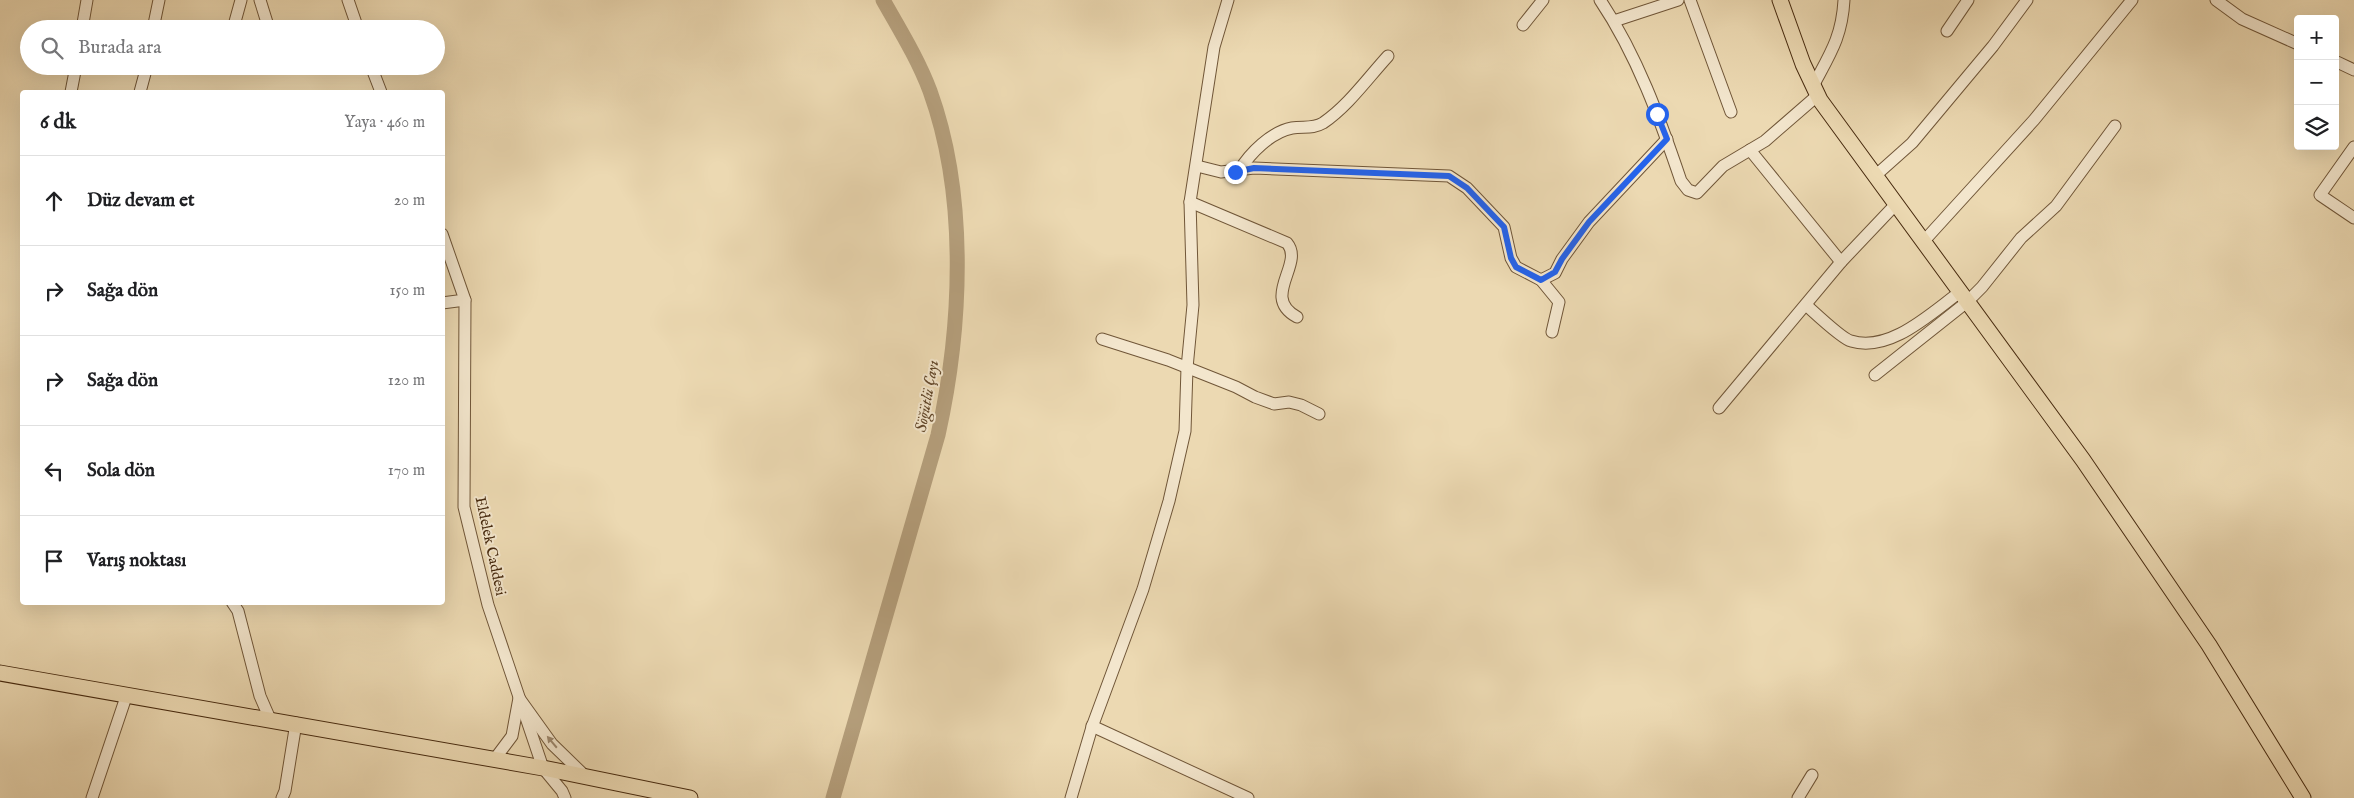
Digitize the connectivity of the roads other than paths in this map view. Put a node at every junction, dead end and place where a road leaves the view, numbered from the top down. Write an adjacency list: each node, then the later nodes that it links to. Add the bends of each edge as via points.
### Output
1 (87, 0): 17 (street)
2 (159, 0): 18 (street)
3 (241, 0): 19 (street)
4 (260, 0): 20 (street)
5 (348, 0): 21 (street)
6 (1228, 0): 41 (street, via 1214,47)
7 (1543, 0): 23 (street)
8 (1600, 0): 22 (street)
9 (1678, 0): 22 (street)
10 (1690, 0): 36 (street)
11 (1780, 0): 35 (main road)
12 (1844, 0): 35 (street, via 1843,22)
13 (1968, 0): 24 (street)
14 (2027, 0): 43 (street, via 1912,143)
15 (2132, 0): 47 (street, via 2034,120)
16 (2216, 0): 25 (street, via 2242,19)
17 (84, 20)
18 (155, 20)
19 (235, 20)
20 (266, 20)
21 (355, 20)
22 (1614, 22): 38 (street)
23 (1523, 25)
24 (1947, 31)
25 (2294, 42)
26 (1388, 56): 42 (street, via 1339,111 1321,124 1283,131 1246,160)
27 (2339, 64): 28 (street)
28 (2354, 70)
29 (74, 75): 32 (street)
30 (144, 75): 33 (street)
31 (374, 75): 34 (street)
32 (71, 90)
33 (140, 90)
34 (380, 90)
35 (1816, 90): 40 (street, via 1777,132); 43 (main road)
36 (1731, 112)
37 (2115, 126): 51 (street, via 2056,206 2021,238 1982,287)
38 (1667, 139): 40 (street, via 1681,181 1688,190 1697,193 1723,166); 50 (street, via 1589,222 1555,272)
39 (2354, 147): 46 (street, via 2320,194)
40 (1750, 150): 49 (street)
41 (1197, 166): 42 (street, via 1221,172); 44 (street)
42 (1239, 171): 50 (street, via 1254,168 1449,176 1467,188 1504,227 1516,267)
43 (1875, 176): 45 (main road)
44 (1190, 202): 55 (street, via 1287,243 1292,254 1282,295 1287,310); 58 (street, via 1193,305)
45 (1896, 204): 47 (main road); 49 (street)
46 (2354, 218)
47 (1923, 242): 51 (main road)
48 (445, 243): 52 (street, Eldelek Caddesi)
49 (1841, 262): 54 (street)
50 (1541, 280): 56 (street, via 1559,302)
51 (1964, 297): 54 (street, via 1898,336 1868,342 1850,341); 59 (street); 80 (main road, via 2083,460 2210,645)
52 (465, 300): 53 (street); 65 (street, Eldelek Caddesi, via 464,507 488,605)
53 (445, 303)
54 (1806, 305): 60 (street)
55 (1296, 317)
56 (1552, 332)
57 (1102, 339): 58 (street)
58 (1187, 368): 61 (street, via 1255,398 1274,404 1289,402); 68 (street, via 1185,431 1170,501 1143,589)
59 (1875, 374)
60 (1719, 408)
61 (1319, 414)
62 (234, 605): 66 (street, via 260,696)
63 (0, 673): 64 (main road)
64 (127, 694): 66 (main road); 73 (street)
65 (520, 698): 69 (street, via 512,736); 70 (street, Eldelek Caddesi); 72 (street, one-way to 65, via 552,744)
66 (270, 718): 67 (main road)
67 (296, 723): 69 (main road); 74 (street)
68 (1092, 726): 77 (street); 78 (street)
69 (494, 760): 70 (main road)
70 (543, 768): 72 (main road); 75 (street)
71 (1812, 775): 79 (street)
72 (586, 777): 76 (main road)
73 (92, 798)
74 (282, 798)
75 (565, 798)
76 (690, 798)
77 (1071, 798)
78 (1248, 798)
79 (1798, 798)
80 (2304, 798)

